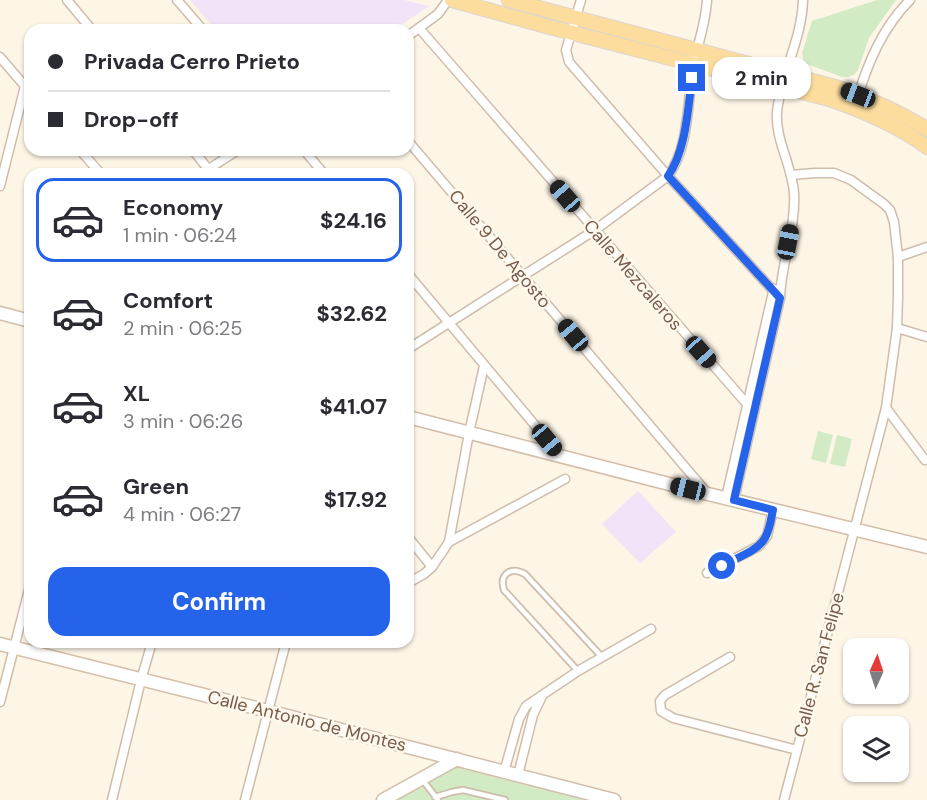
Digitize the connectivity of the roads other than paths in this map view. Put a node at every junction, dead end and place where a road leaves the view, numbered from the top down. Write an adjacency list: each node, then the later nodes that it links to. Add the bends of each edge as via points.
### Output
1 (67, 0): 10 (street)
2 (177, 0): 11 (street)
3 (450, 0): 12 (street); 14 (main road)
4 (509, 0): 9 (main road)
5 (581, 0): 9 (street)
6 (707, 0): 16 (street)
7 (803, 0): 17 (street, via 801,23)
8 (910, 0): 19 (street, via 881,38)
9 (576, 18): 14 (street); 16 (main road)
10 (87, 24)
11 (198, 24)
12 (419, 28): 13 (street); 33 (street, Calle Mezcaleros)
13 (414, 32)
14 (572, 33): 16 (main road); 30 (street, via 566,50 569,62)
15 (0, 57): 18 (street)
16 (696, 57): 17 (main road); 30 (street, via 687,120)
17 (784, 80): 19 (main road, via 839,88); 31 (street, via 777,124)
18 (24, 84)
19 (856, 101): 21 (main road, via 895,111); 22 (main road)
20 (24, 103): 32 (street)
21 (927, 129)
22 (927, 146)
23 (414, 148): 36 (street, Calle 9 De Agosto)
24 (85, 156): 27 (street)
25 (230, 156): 28 (street)
26 (309, 156): 29 (street)
27 (96, 168)
28 (213, 168)
29 (319, 168)
30 (668, 176): 33 (street); 38 (street)
31 (791, 176): 35 (street, Calle R. San Felipe, via 834,173 876,197 892,215); 38 (street, via 793,211)
32 (0, 186)
33 (594, 230): 36 (street); 46 (street, Calle Mezcaleros)
34 (927, 247): 35 (street)
35 (898, 257): 42 (street, Calle R. San Felipe)
36 (523, 276): 41 (street); 54 (street, Calle 9 De Agosto)
37 (414, 281): 41 (street)
38 (776, 295): 46 (street); 48 (street)
39 (0, 313): 40 (main road)
40 (24, 319)
41 (448, 323): 44 (street); 45 (street)
42 (897, 328): 43 (street); 47 (street, Calle R. San Felipe)
43 (927, 337)
44 (414, 345)
45 (484, 366): 50 (street); 51 (street)
46 (746, 404): 48 (street, Calle Mezcaleros); 55 (street)
47 (886, 408): 52 (street); 57 (street, Calle R. San Felipe)
48 (754, 412): 55 (street)
49 (414, 418): 50 (main road)
50 (469, 433): 51 (main road); 58 (street)
51 (562, 458): 54 (main road)
52 (925, 460)
53 (565, 479): 58 (street)
54 (708, 494): 55 (main road)
55 (730, 499): 56 (main road)
56 (773, 510): 57 (main road); 62 (street, via 759,546)
57 (855, 530): 60 (main road); 77 (street, Calle R. San Felipe)
58 (449, 542): 61 (street)
59 (414, 544): 61 (street)
60 (927, 547)
61 (432, 567): 63 (street)
62 (707, 573)
63 (414, 580)
64 (24, 609): 67 (street)
65 (651, 629): 70 (street)
66 (0, 644): 67 (main road, Calle Antonio de Montes)
67 (14, 648): 73 (main road, Calle Antonio de Montes); 75 (street)
68 (150, 648): 73 (street)
69 (284, 648): 76 (street)
70 (602, 657): 72 (street); 72 (lane, via 525,574 510,571 502,582 504,590)
71 (730, 657): 77 (street, via 665,695 660,701 661,711 673,718)
72 (578, 671): 74 (street)
73 (141, 680): 76 (main road, Calle Antonio de Montes); 83 (street)
74 (543, 693): 79 (street, via 526,706 519,719); 80 (street, via 532,715)
75 (0, 702)
76 (268, 711): 78 (main road, Calle Antonio de Montes); 84 (street)
77 (797, 750): 88 (street, Calle R. San Felipe)
78 (457, 759): 79 (main road, Calle Antonio de Montes); 81 (main road)
79 (504, 772): 80 (main road, Calle Antonio de Montes)
80 (518, 775): 87 (main road, Calle Antonio de Montes)
81 (422, 779): 82 (lane); 85 (main road)
82 (437, 799): 86 (lane, via 463,790)
83 (112, 800)
84 (245, 800)
85 (383, 800)
86 (505, 800)
87 (614, 800)
88 (784, 800)

